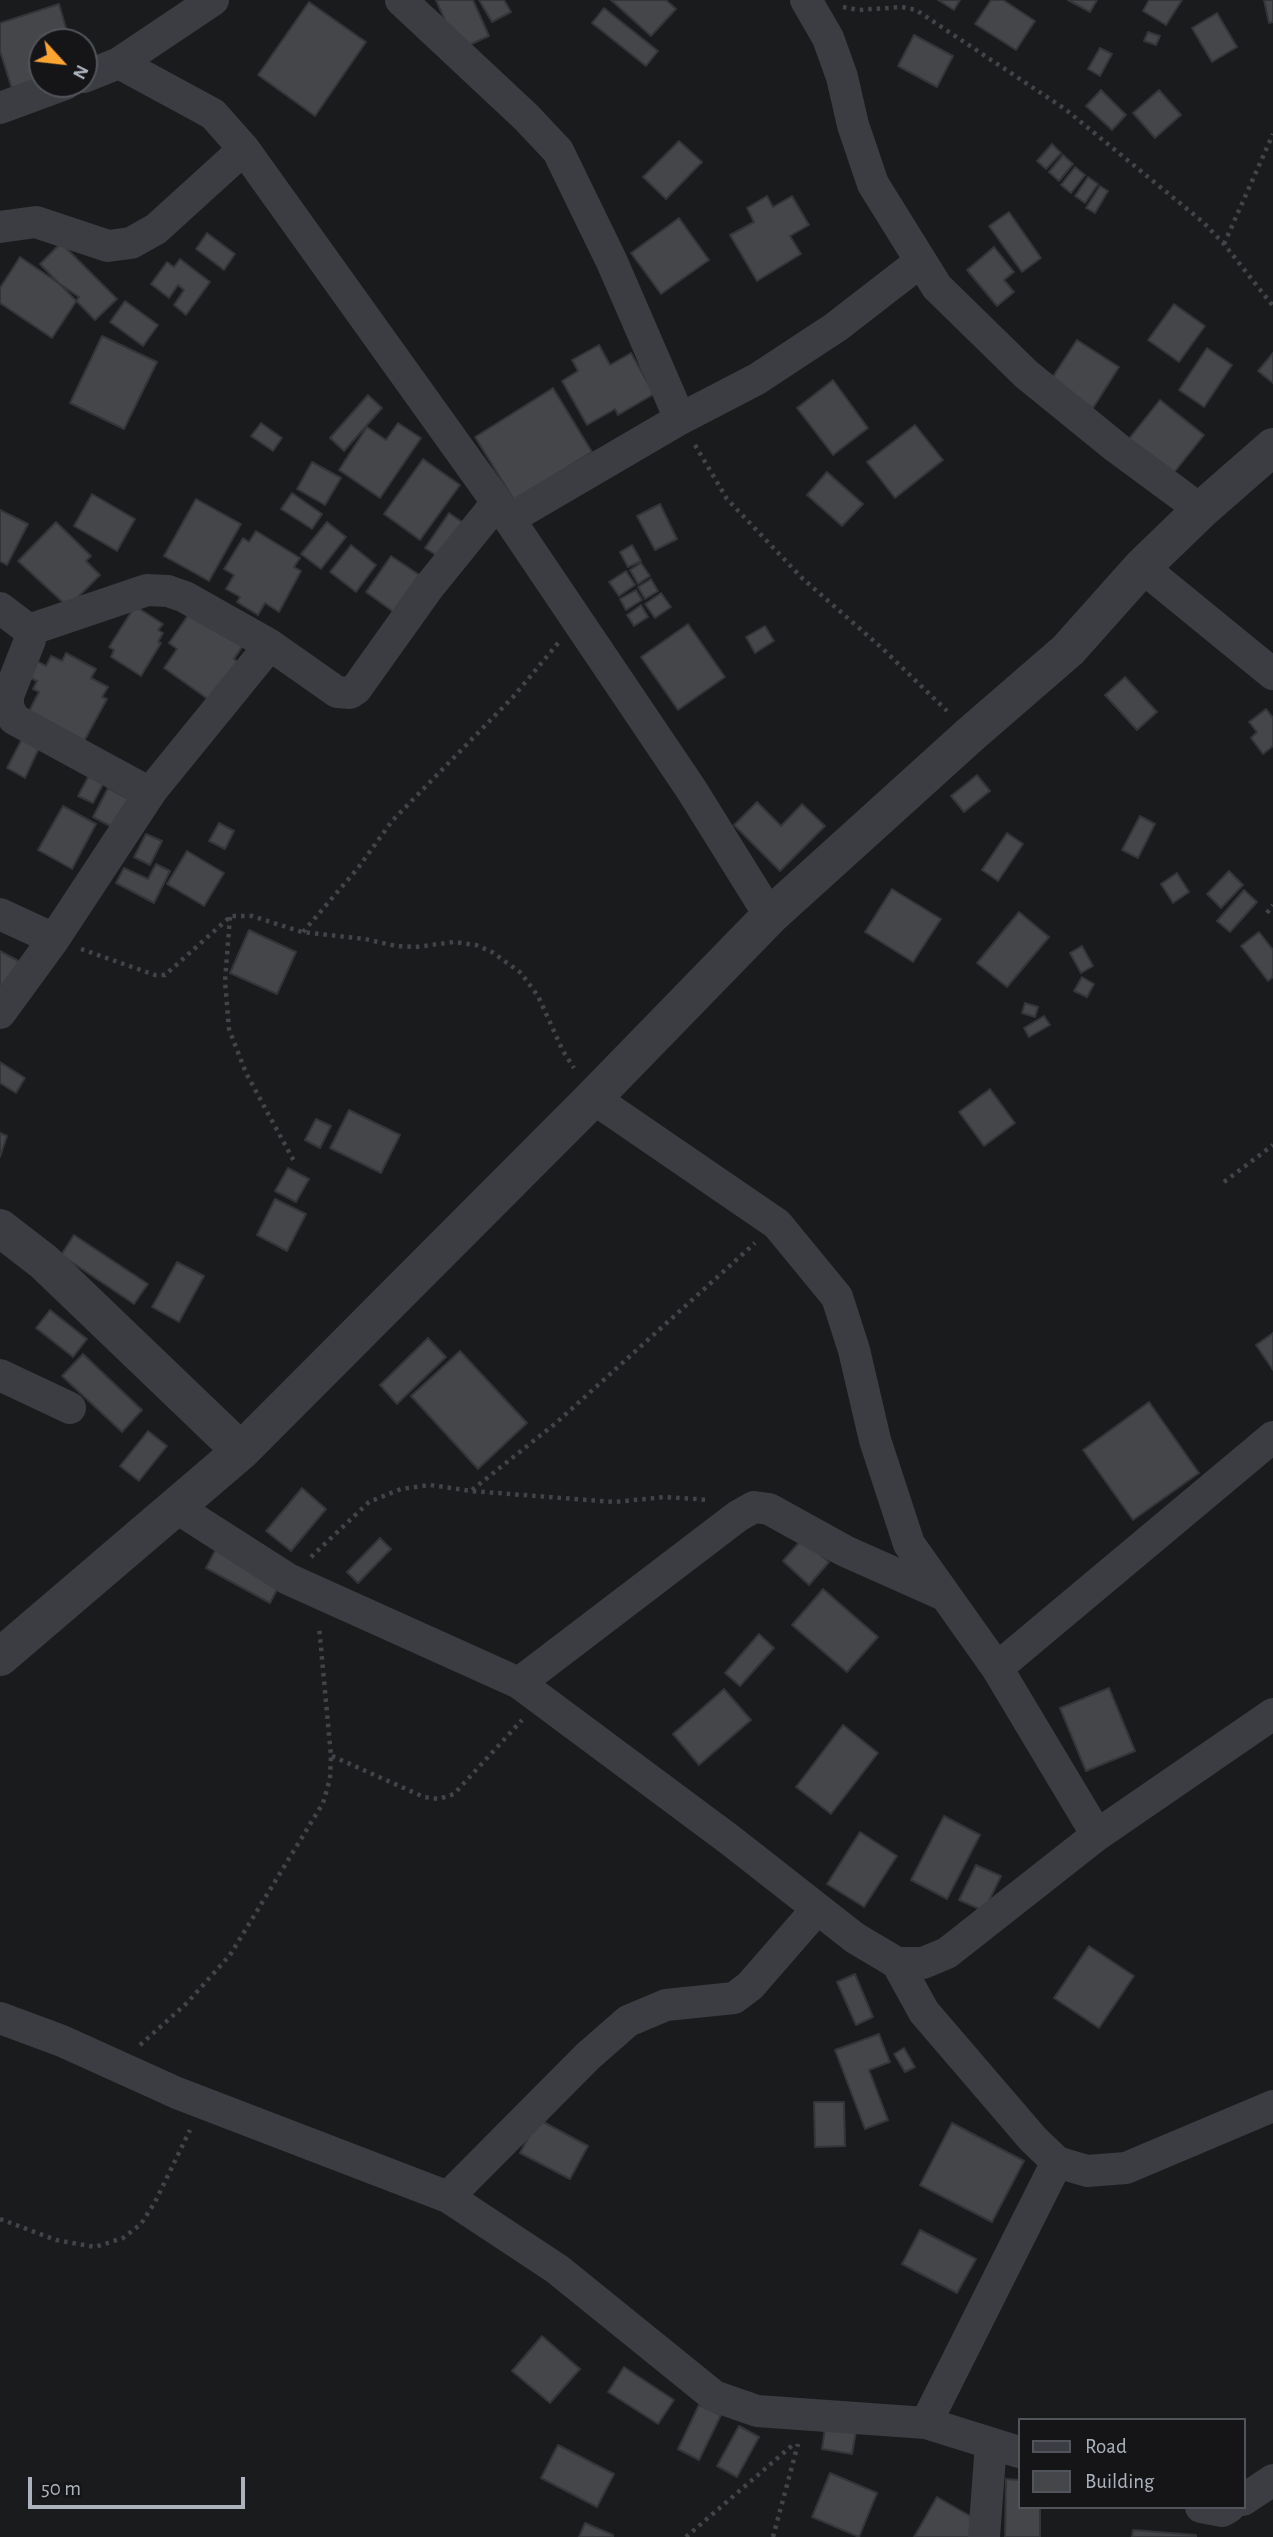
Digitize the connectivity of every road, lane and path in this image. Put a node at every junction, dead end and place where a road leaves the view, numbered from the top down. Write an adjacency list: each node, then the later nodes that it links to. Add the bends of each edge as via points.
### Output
1 (212, 0): 4 (street)
2 (401, 0): 14 (street, via 558,151)
3 (820, 2): 11 (path, via 859,10 915,10 1065,109); 12 (street, via 873,184)
4 (119, 63): 5 (street); 9 (street, via 213,114)
5 (98, 71)
6 (28, 98): 7 (street)
7 (0, 108)
8 (1273, 134): 11 (path)
9 (244, 149): 10 (street, via 156,229 131,243 108,246 36,222); 17 (street)
10 (0, 227)
11 (1224, 244): 13 (path)
12 (920, 262): 14 (street, via 836,327 757,379); 16 (street, via 937,287 1026,374)
13 (1273, 306)
14 (680, 419): 17 (street); 24 (path, via 727,499 802,578)
15 (1273, 447): 16 (street)
16 (1201, 510): 18 (street)
17 (503, 512): 20 (street); 22 (street, via 428,588 350,693 337,692)
18 (1143, 567): 23 (street); 24 (street, via 1069,650)
19 (0, 608): 21 (street)
20 (577, 620): 30 (street); 31 (path, via 513,697 393,821)
21 (29, 630): 22 (street, via 147,590 167,591); 25 (street, via 30,640 8,696 14,719)
22 (270, 645): 25 (street)
23 (1273, 674)
24 (971, 734): 30 (street)
25 (150, 793): 32 (street)
26 (1273, 905): 27 (path)
27 (1267, 913)
28 (0, 914): 32 (street)
29 (230, 916): 31 (path, via 252,916); 32 (path, via 165,975); 36 (path, via 225,981 229,1029 246,1073)
30 (770, 916): 34 (street)
31 (302, 932): 34 (path, via 396,946 454,942 492,952 521,973 538,996 563,1051)
32 (54, 939): 33 (street)
33 (0, 1013)
34 (593, 1098): 38 (street); 43 (street)
35 (1273, 1145): 37 (path)
36 (295, 1163)
37 (1224, 1182)
38 (777, 1224): 44 (path, via 556,1423); 49 (street, via 837,1297 875,1440 909,1544)
39 (0, 1228): 43 (street, via 44,1262)
40 (0, 1375): 41 (street)
41 (69, 1408)
42 (1273, 1437): 51 (street)
43 (240, 1451): 45 (street)
44 (471, 1491): 46 (path, via 614,1502 665,1496); 47 (path, via 430,1485 401,1489 369,1502)
45 (174, 1506): 47 (street); 50 (street)
46 (754, 1507): 49 (street, via 769,1509 845,1551); 52 (street)
47 (288, 1579): 48 (street)
48 (316, 1593): 52 (street); 54 (path)
49 (946, 1596): 51 (street)
50 (0, 1657)
51 (996, 1668): 55 (street)
52 (530, 1691): 54 (path, via 454,1794 439,1799 424,1797); 56 (street)
53 (1273, 1714): 55 (street)
54 (331, 1756): 59 (path, via 323,1803 230,1955 187,2003)
55 (1097, 1835): 57 (street, via 947,1952 923,1963)
56 (817, 1909): 57 (street); 63 (street, via 750,1986 734,1998 666,2005 628,2021)
57 (897, 1963): 62 (street, via 924,2011)
58 (0, 2018): 59 (street)
59 (118, 2065): 60 (street)
60 (203, 2103): 63 (street); 64 (path, via 155,2202 141,2224 123,2238 95,2247 56,2240)
61 (1273, 2106): 62 (street, via 1126,2168 1087,2171)
62 (1057, 2162): 65 (street)
63 (448, 2197): 65 (street, via 557,2269 714,2396 757,2411)
64 (0, 2219)
65 (926, 2423): 66 (street)
66 (1005, 2448): 71 (street)
67 (1273, 2480): 68 (street)
68 (1245, 2499)
69 (686, 2537): 70 (path, via 799,2440)
70 (774, 2537)
71 (984, 2537)

